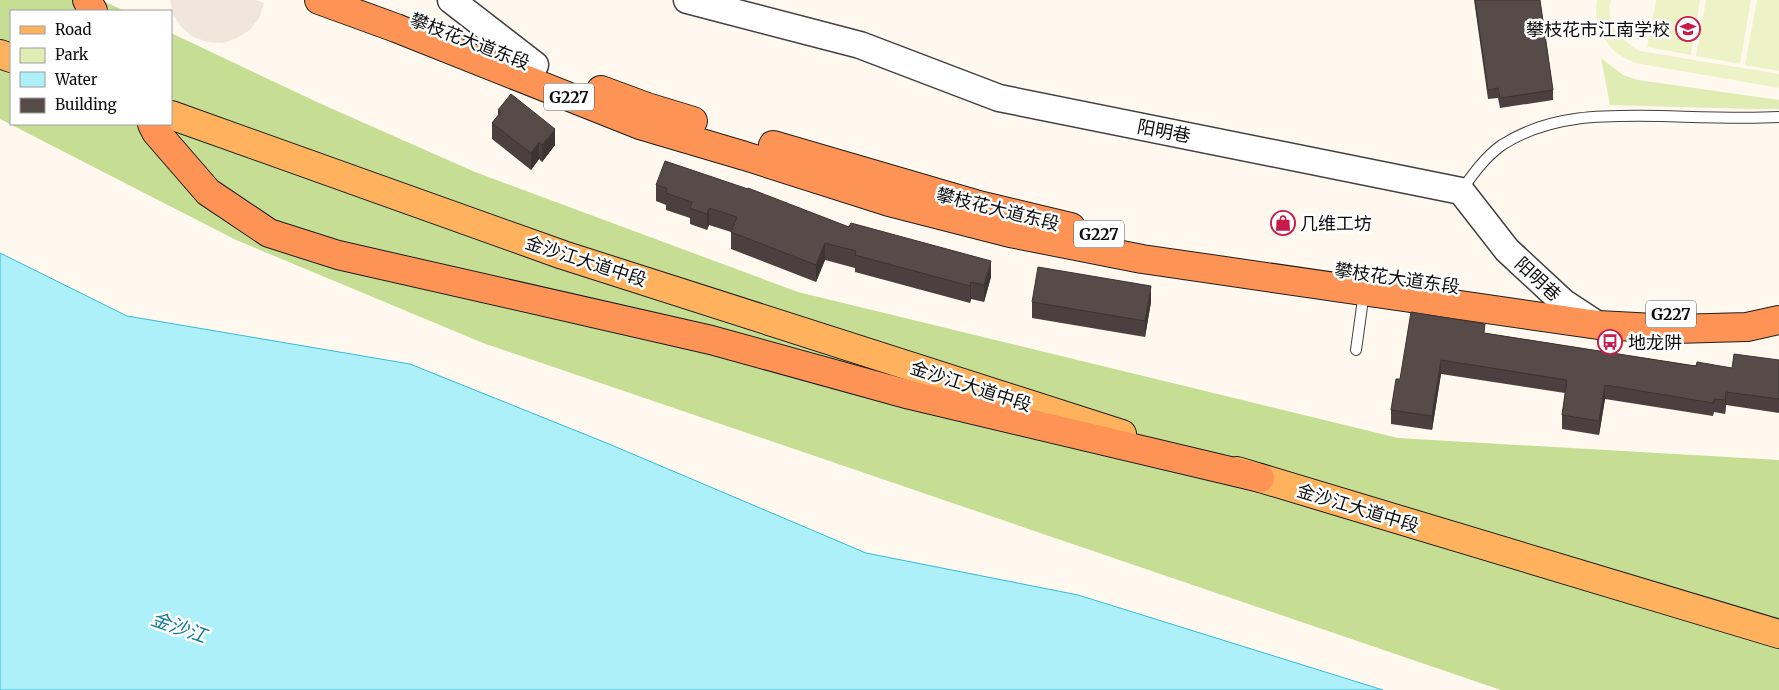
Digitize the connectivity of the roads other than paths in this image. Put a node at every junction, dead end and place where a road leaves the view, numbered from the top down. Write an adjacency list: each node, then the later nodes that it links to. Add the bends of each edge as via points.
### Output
1 (320, 0): 4 (highway, G227)
2 (451, 0): 5 (street)
3 (687, 0): 9 (street, 阳明巷, via 860,45 999,98)
4 (380, 12): 5 (highway, 攀枝花大道东段 / G227); 10 (highway, 攀枝花大道东段 / G227, via 640,125 889,202 1010,233 1133,257)
5 (535, 65): 11 (highway, 攀枝花大道东段 / G227, via 647,107 855,170 975,204 1108,236)
6 (172, 115): 16 (main road, 金沙江大道中段, via 563,255)
7 (1779, 117): 9 (lane, via 1605,115 1563,120 1530,130 1500,146)
8 (152, 125): 16 (highway, via 208,192 269,233 338,255 711,340 910,395)
9 (1461, 191): 11 (street, 阳明巷, via 1507,250)
10 (1365, 291): 14 (highway, 攀枝花大道东段 / G227); 15 (lane)
11 (1563, 302): 12 (highway, 攀枝花大道东段 / G227, via 1658,314 1730,312); 14 (street, 阳明巷)
12 (1779, 302)
13 (1779, 320): 14 (highway, 攀枝花大道东段 / G227, via 1747,327 1674,330)
14 (1598, 325)
15 (1356, 350)
16 (1133, 443): 17 (highway)
17 (1260, 478): 18 (main road, 金沙江大道中段)
18 (1779, 634)

